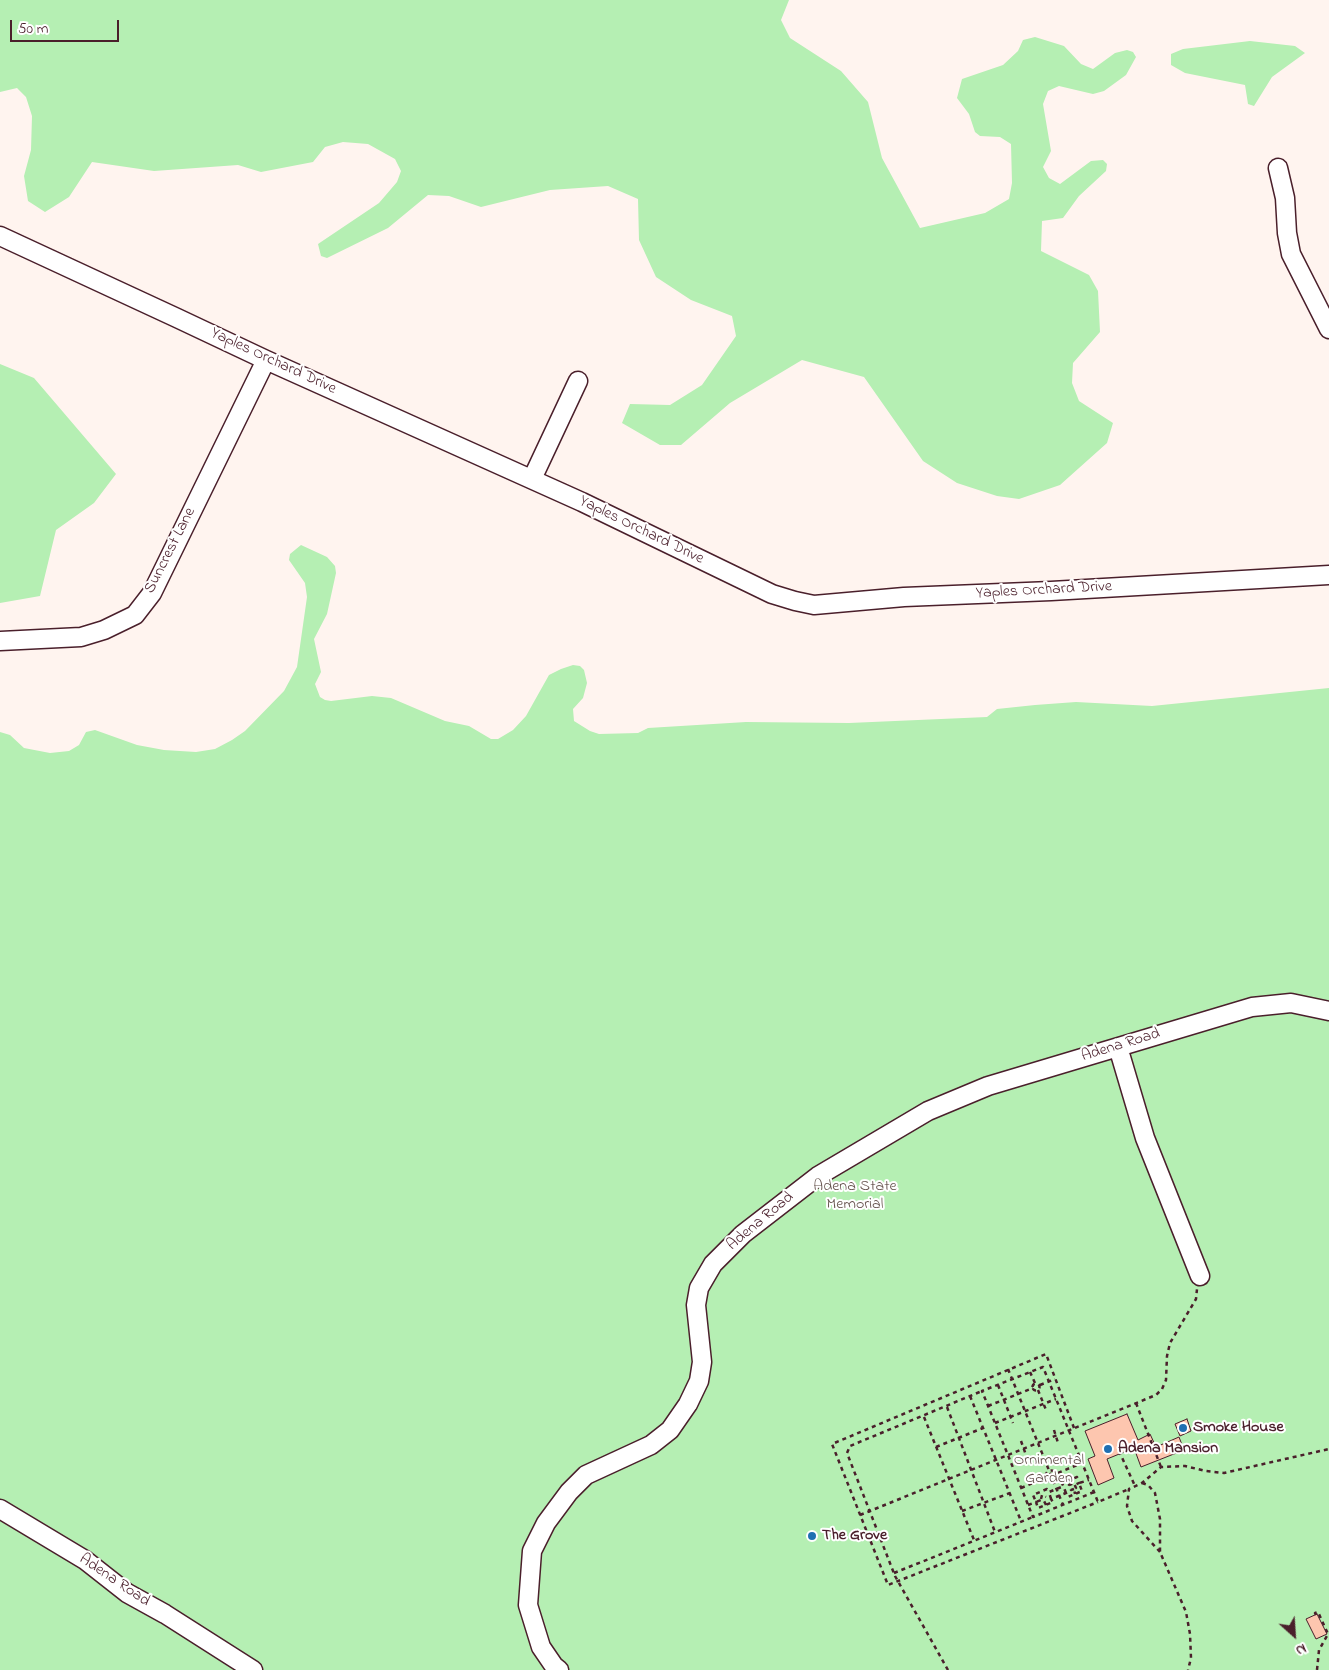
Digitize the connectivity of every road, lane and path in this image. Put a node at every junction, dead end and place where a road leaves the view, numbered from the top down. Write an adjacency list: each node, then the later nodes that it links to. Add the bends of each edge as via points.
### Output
1 (1278, 168): 3 (street, via 1291,254)
2 (0, 236): 4 (street, Yaples Orchard Drive)
3 (1329, 329)
4 (266, 360): 6 (street, Yaples Orchard Drive); 8 (street, Suncrest Lane, via 152,592 135,615 81,637)
5 (578, 380): 6 (street)
6 (532, 480): 7 (street, Yaples Orchard Drive, via 772,594 814,605 904,597)
7 (1329, 576)
8 (0, 640)
9 (1329, 1011): 10 (street, Adena Road, via 1291,1003 1252,1007)
10 (1118, 1047): 11 (street, via 1145,1138); 99 (street, Adena Road, via 988,1086 928,1111 818,1176 743,1234 713,1264 699,1288 696,1305 702,1362 699,1381 688,1404 670,1430 651,1445 586,1475 546,1523 532,1551 528,1605 540,1647)
11 (1200, 1276): 27 (path, via 1196,1298 1170,1343 1162,1389)
12 (1008, 1369): 14 (path); 15 (path, via 1046,1354); 89 (path, via 832,1444)
13 (1030, 1372): 14 (path); 16 (path, via 1043,1367); 17 (path)
14 (1013, 1379): 18 (path); 23 (path)
15 (1056, 1379): 16 (path); 38 (path)
16 (1049, 1382): 19 (path); 25 (path)
17 (1035, 1383): 19 (path); 20 (path)
18 (998, 1385): 22 (path); 26 (path)
19 (1040, 1385): 21 (path)
20 (1033, 1388): 21 (path); 23 (path)
21 (1038, 1390): 28 (path)
22 (982, 1391): 24 (path); 29 (path)
23 (1018, 1394): 26 (path); 32 (path)
24 (970, 1396): 30 (path); 37 (path)
25 (1056, 1399): 28 (path); 40 (path)
26 (1004, 1400): 29 (path); 34 (path)
27 (1136, 1403): 38 (path); 54 (path)
28 (1043, 1404): 31 (path); 32 (path)
29 (988, 1406): 35 (path)
30 (946, 1407): 33 (path); 42 (path)
31 (1046, 1410)
32 (1025, 1411): 34 (path); 44 (path)
33 (924, 1416): 46 (path); 87 (path, via 850,1446 846,1453)
34 (1010, 1416): 35 (path); 36 (path)
35 (995, 1423): 50 (path)
36 (1013, 1423)
37 (983, 1428): 42 (path); 52 (path)
38 (1074, 1428): 40 (path)
39 (1054, 1430): 41 (path)
40 (1068, 1430): 41 (path); 53 (path)
41 (1056, 1436): 44 (path); 45 (path)
42 (959, 1438): 46 (path); 55 (path)
43 (1021, 1441): 47 (path)
44 (1038, 1443): 47 (path); 56 (path)
45 (1058, 1443)
46 (936, 1447): 60 (path)
47 (1024, 1449): 50 (path); 51 (path)
48 (1329, 1449): 54 (path, via 1224,1473 1185,1466)
49 (1119, 1451): 66 (path)
50 (1008, 1455): 52 (path); 67 (path)
51 (1026, 1455)
52 (996, 1460): 55 (path); 73 (path)
53 (1082, 1463): 57 (path); 61 (path)
54 (1161, 1467): 64 (path)
55 (971, 1470): 60 (path); 82 (path)
56 (1049, 1470): 57 (path); 58 (path); 59 (path)
57 (1056, 1473): 58 (path); 62 (path)
58 (1051, 1476): 59 (path); 62 (path)
59 (1046, 1478): 62 (path); 67 (path)
60 (949, 1479): 87 (path); 88 (path)
61 (1088, 1480): 63 (path); 72 (path)
62 (1053, 1481): 69 (path)
63 (1079, 1483): 65 (path); 70 (path, via 1077,1477 1062,1483); 75 (path, via 1082,1491)
64 (1142, 1483): 66 (path); 94 (path, via 1155,1493 1159,1505)
65 (1075, 1485): 68 (path, via 1076,1488); 68 (path, via 1069,1485)
66 (1135, 1486): 71 (path)
67 (1021, 1488): 83 (path)
68 (1072, 1488): 70 (path); 75 (path)
69 (1056, 1489): 70 (path); 76 (path); 77 (path)
70 (1065, 1489): 75 (path, via 1068,1496); 77 (path)
71 (1129, 1489): 81 (path); 94 (path, via 1127,1506 1132,1521)
72 (1094, 1492): 81 (path); 85 (path)
73 (1010, 1493): 82 (path); 91 (path)
74 (1041, 1494): 76 (path, via 1047,1489); 78 (path); 79 (path); 80 (path, via 1033,1495)
75 (1075, 1494)
76 (1050, 1496): 77 (path); 78 (path); 84 (path, via 1053,1502)
77 (1059, 1496): 85 (path)
78 (1046, 1497): 79 (path)
79 (1042, 1500): 80 (path); 84 (path)
80 (1036, 1502): 83 (path); 84 (path, via 1038,1508)
81 (1098, 1502): 96 (path)
82 (984, 1503): 88 (path); 92 (path)
83 (1028, 1505): 90 (path)
84 (1046, 1505)
85 (1062, 1505): 90 (path)
86 (0, 1509): 98 (street, Adena Road, via 85,1560 127,1593)
87 (870, 1511): 89 (path); 95 (path)
88 (962, 1511): 93 (path)
89 (860, 1515): 96 (path, via 888,1585)
90 (1033, 1517): 91 (path)
91 (1021, 1522): 92 (path)
92 (995, 1532): 93 (path)
93 (974, 1540): 95 (path)
94 (1160, 1552): 101 (path, via 1186,1612 1191,1658)
95 (894, 1573): 96 (path)
96 (898, 1581): 100 (path)
97 (1316, 1615): 102 (path, via 1318,1612 1328,1634 1319,1650)
98 (253, 1670)
99 (559, 1670)
100 (948, 1670)
101 (1188, 1670)
102 (1317, 1670)

